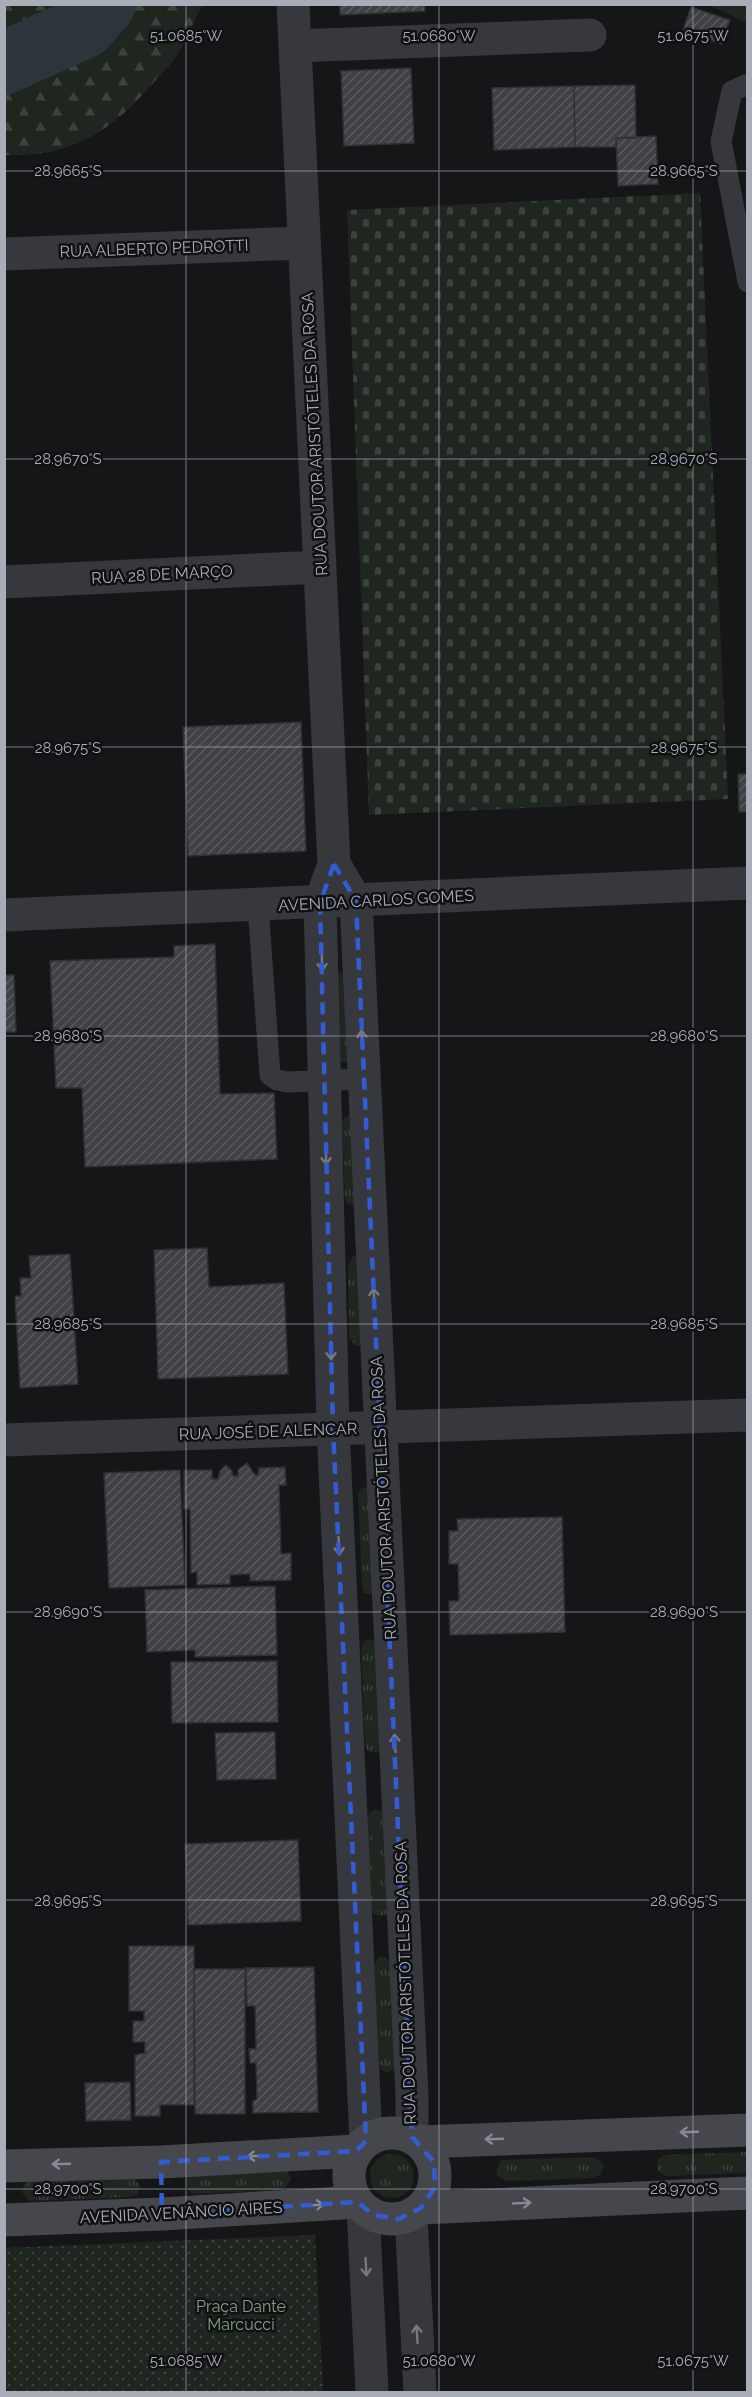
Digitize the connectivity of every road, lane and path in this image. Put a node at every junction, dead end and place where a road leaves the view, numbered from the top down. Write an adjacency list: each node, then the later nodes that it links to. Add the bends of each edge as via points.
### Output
1 (293, 4): 3 (street, RUA DOUTOR ARISTÓTELES DA ROSA)
2 (590, 36): 3 (street)
3 (295, 46): 5 (street, RUA DOUTOR ARISTÓTELES DA ROSA)
4 (747, 84): 7 (lane, via 732,91 721,141)
5 (304, 243): 6 (street, RUA ALBERTO PEDROTTI); 8 (street, RUA DOUTOR ARISTÓTELES DA ROSA)
6 (4, 254)
7 (747, 282)
8 (320, 567): 9 (street, RUA 28 DE MARÇO); 10 (street, RUA DOUTOR ARISTÓTELES DA ROSA)
9 (4, 582)
10 (334, 864): 12 (street, RUA DOUTOR ARISTÓTELES DA ROSA); 13 (street, RUA DOUTOR ARISTÓTELES DA ROSA)
11 (747, 883): 12 (street, AVENIDA CARLOS GOMES)
12 (356, 901): 13 (street, AVENIDA CARLOS GOMES); 16 (street, RUA DOUTOR ARISTÓTELES DA ROSA, one-way to 12)
13 (320, 903): 14 (street, AVENIDA CARLOS GOMES); 17 (street, RUA DOUTOR ARISTÓTELES DA ROSA, one-way to 17)
14 (258, 905): 15 (street, AVENIDA CARLOS GOMES); 17 (lane, via 270,1075 288,1082)
15 (4, 915)
16 (364, 1080): 17 (lane); 19 (street, RUA DOUTOR ARISTÓTELES DA ROSA, one-way to 16)
17 (325, 1082): 20 (street, RUA DOUTOR ARISTÓTELES DA ROSA, one-way to 20)
18 (747, 1415): 19 (street, RUA JOSÉ DE ALENCAR)
19 (379, 1427): 20 (street, RUA JOSÉ DE ALENCAR); 23 (street, RUA DOUTOR ARISTÓTELES DA ROSA, one-way to 19)
20 (333, 1428): 21 (street, RUA JOSÉ DE ALENCAR); 22 (street, RUA DOUTOR ARISTÓTELES DA ROSA, one-way to 22)
21 (4, 1440)
22 (350, 1781): 23 (street); 26 (street, RUA DOUTOR ARISTÓTELES DA ROSA)
23 (397, 1781): 25 (street, RUA DOUTOR ARISTÓTELES DA ROSA)
24 (747, 2130): 25 (main road, one-way to 25)
25 (416, 2140): 26 (main road, via 393,2132 379,2134); 31 (main road, via 428,2151 436,2174 432,2193)
26 (361, 2146): 27 (main road, one-way to 27); 30 (main road, via 350,2165 348,2181)
27 (161, 2162): 28 (main road, one-way to 28); 32 (main road)
28 (4, 2166)
29 (747, 2193): 31 (main road, one-way to 29)
30 (360, 2205): 31 (main road, via 386,2219 399,2219); 32 (main road, AVENIDA VENÂNCIO AIRES, one-way to 30); 34 (street, one-way to 34)
31 (416, 2211): 35 (street, one-way to 31)
32 (162, 2214): 33 (main road, AVENIDA VENÂNCIO AIRES)
33 (4, 2220)
34 (372, 2392)
35 (420, 2392)

